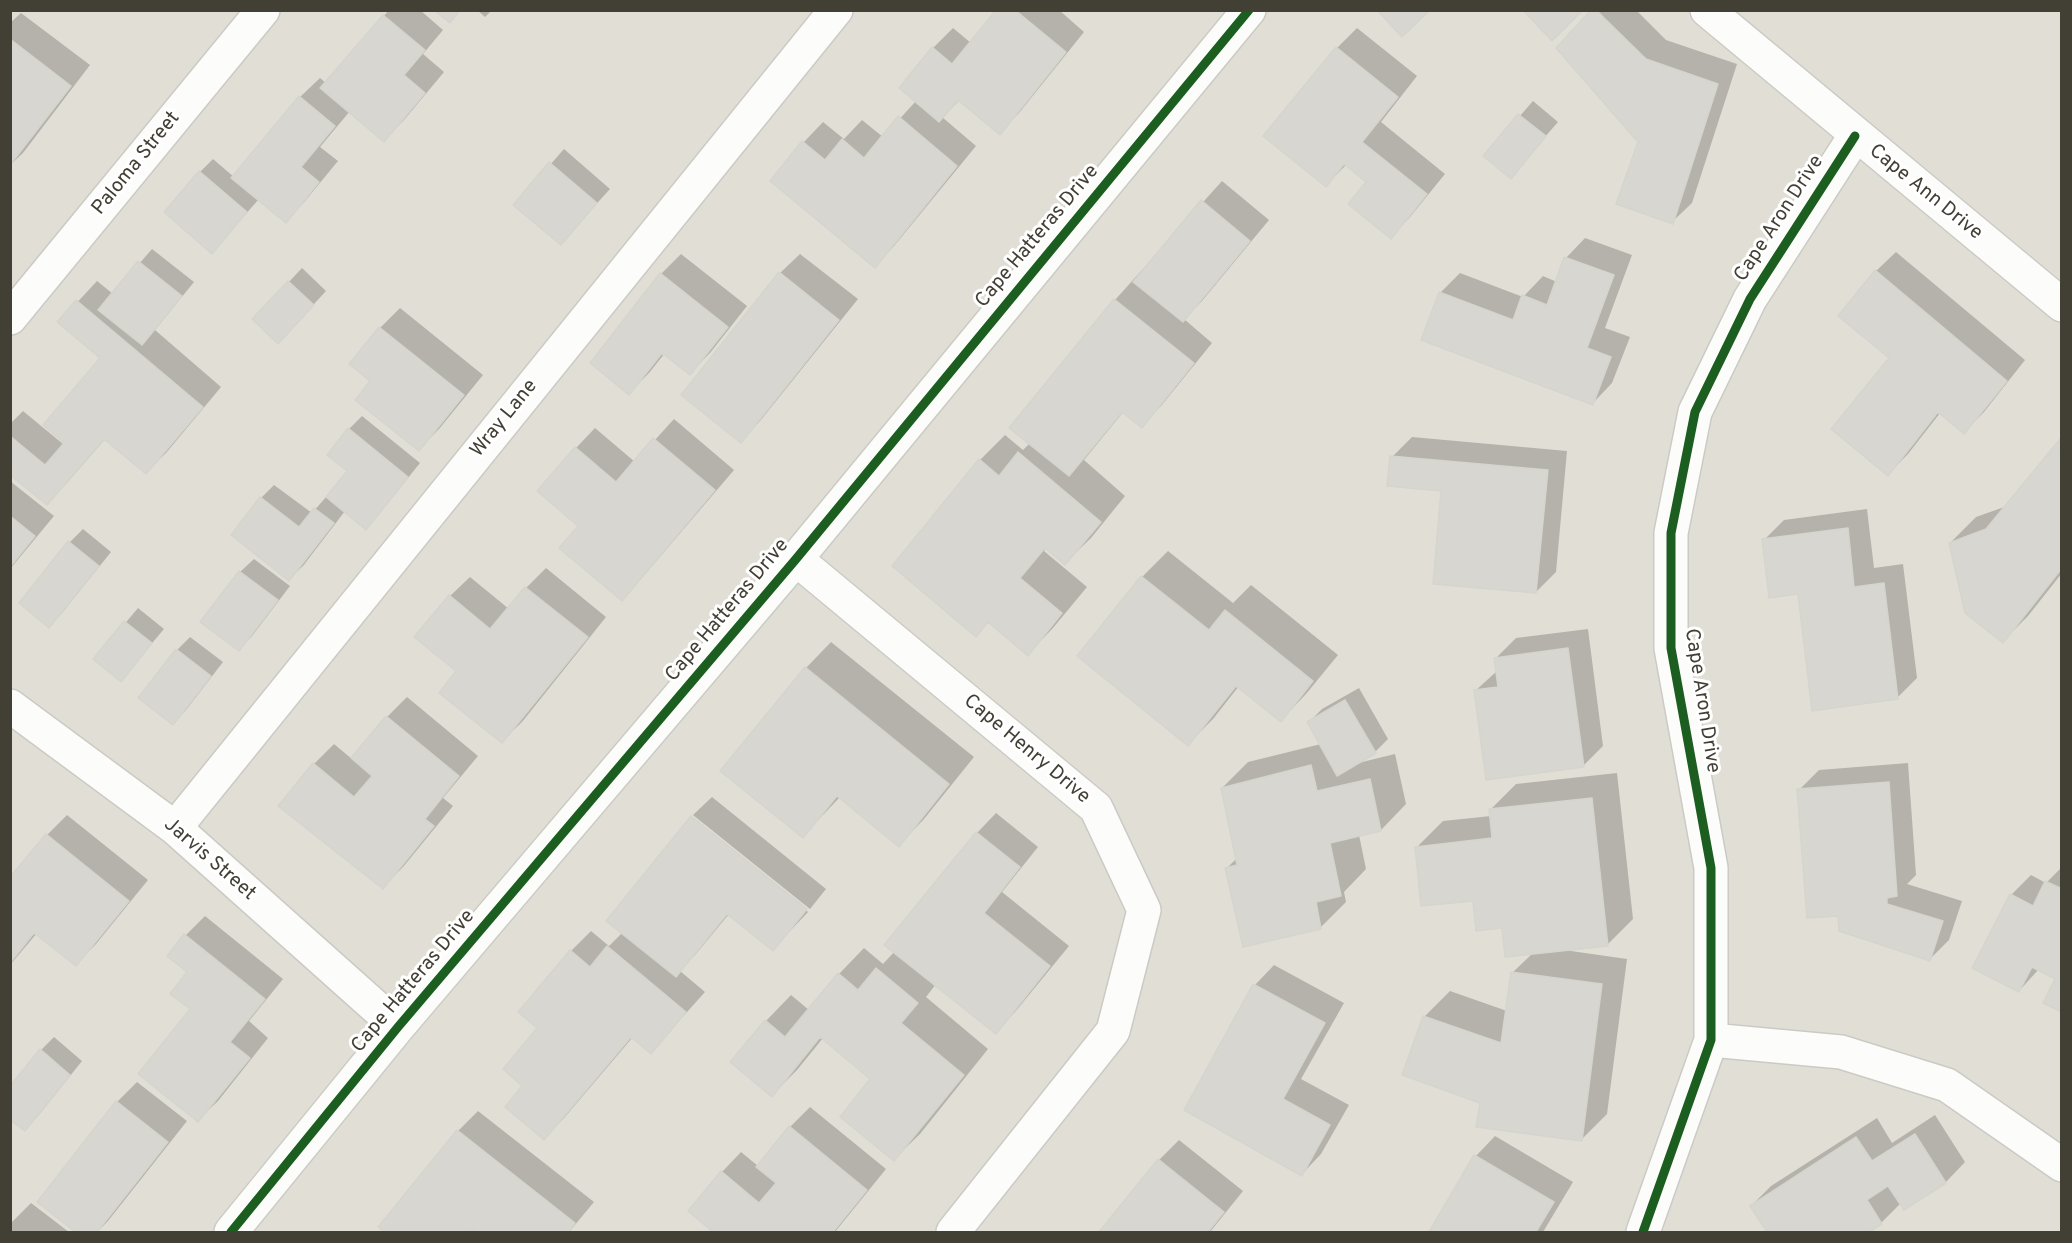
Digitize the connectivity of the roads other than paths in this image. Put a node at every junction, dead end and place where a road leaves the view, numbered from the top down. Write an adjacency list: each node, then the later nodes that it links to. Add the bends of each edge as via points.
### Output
1 (263, 10): 7 (street, Paloma Street)
2 (836, 10): 10 (street, Wray Lane)
3 (1249, 10): 8 (street, Cape Hatteras Drive)
4 (1707, 10): 5 (street, Cape Ann Drive)
5 (1855, 136): 6 (street, Cape Ann Drive); 12 (street, Cape Aron Drive, via 1750,299 1695,412 1671,533 1671,648 1712,868)
6 (2061, 305)
7 (10, 318)
8 (796, 559): 11 (street, Cape Hatteras Drive); 15 (street, Cape Henry Drive, via 1096,808 1144,910 1113,1031)
9 (10, 706): 10 (street, Jarvis Street)
10 (175, 828): 11 (street, Jarvis Street)
11 (398, 1027): 14 (street, Cape Hatteras Drive)
12 (1711, 1040): 13 (street, via 1841,1052 1947,1085); 16 (street, Cape Aron Drive)
13 (2061, 1165)
14 (231, 1233)
15 (952, 1233)
16 (1643, 1233)

